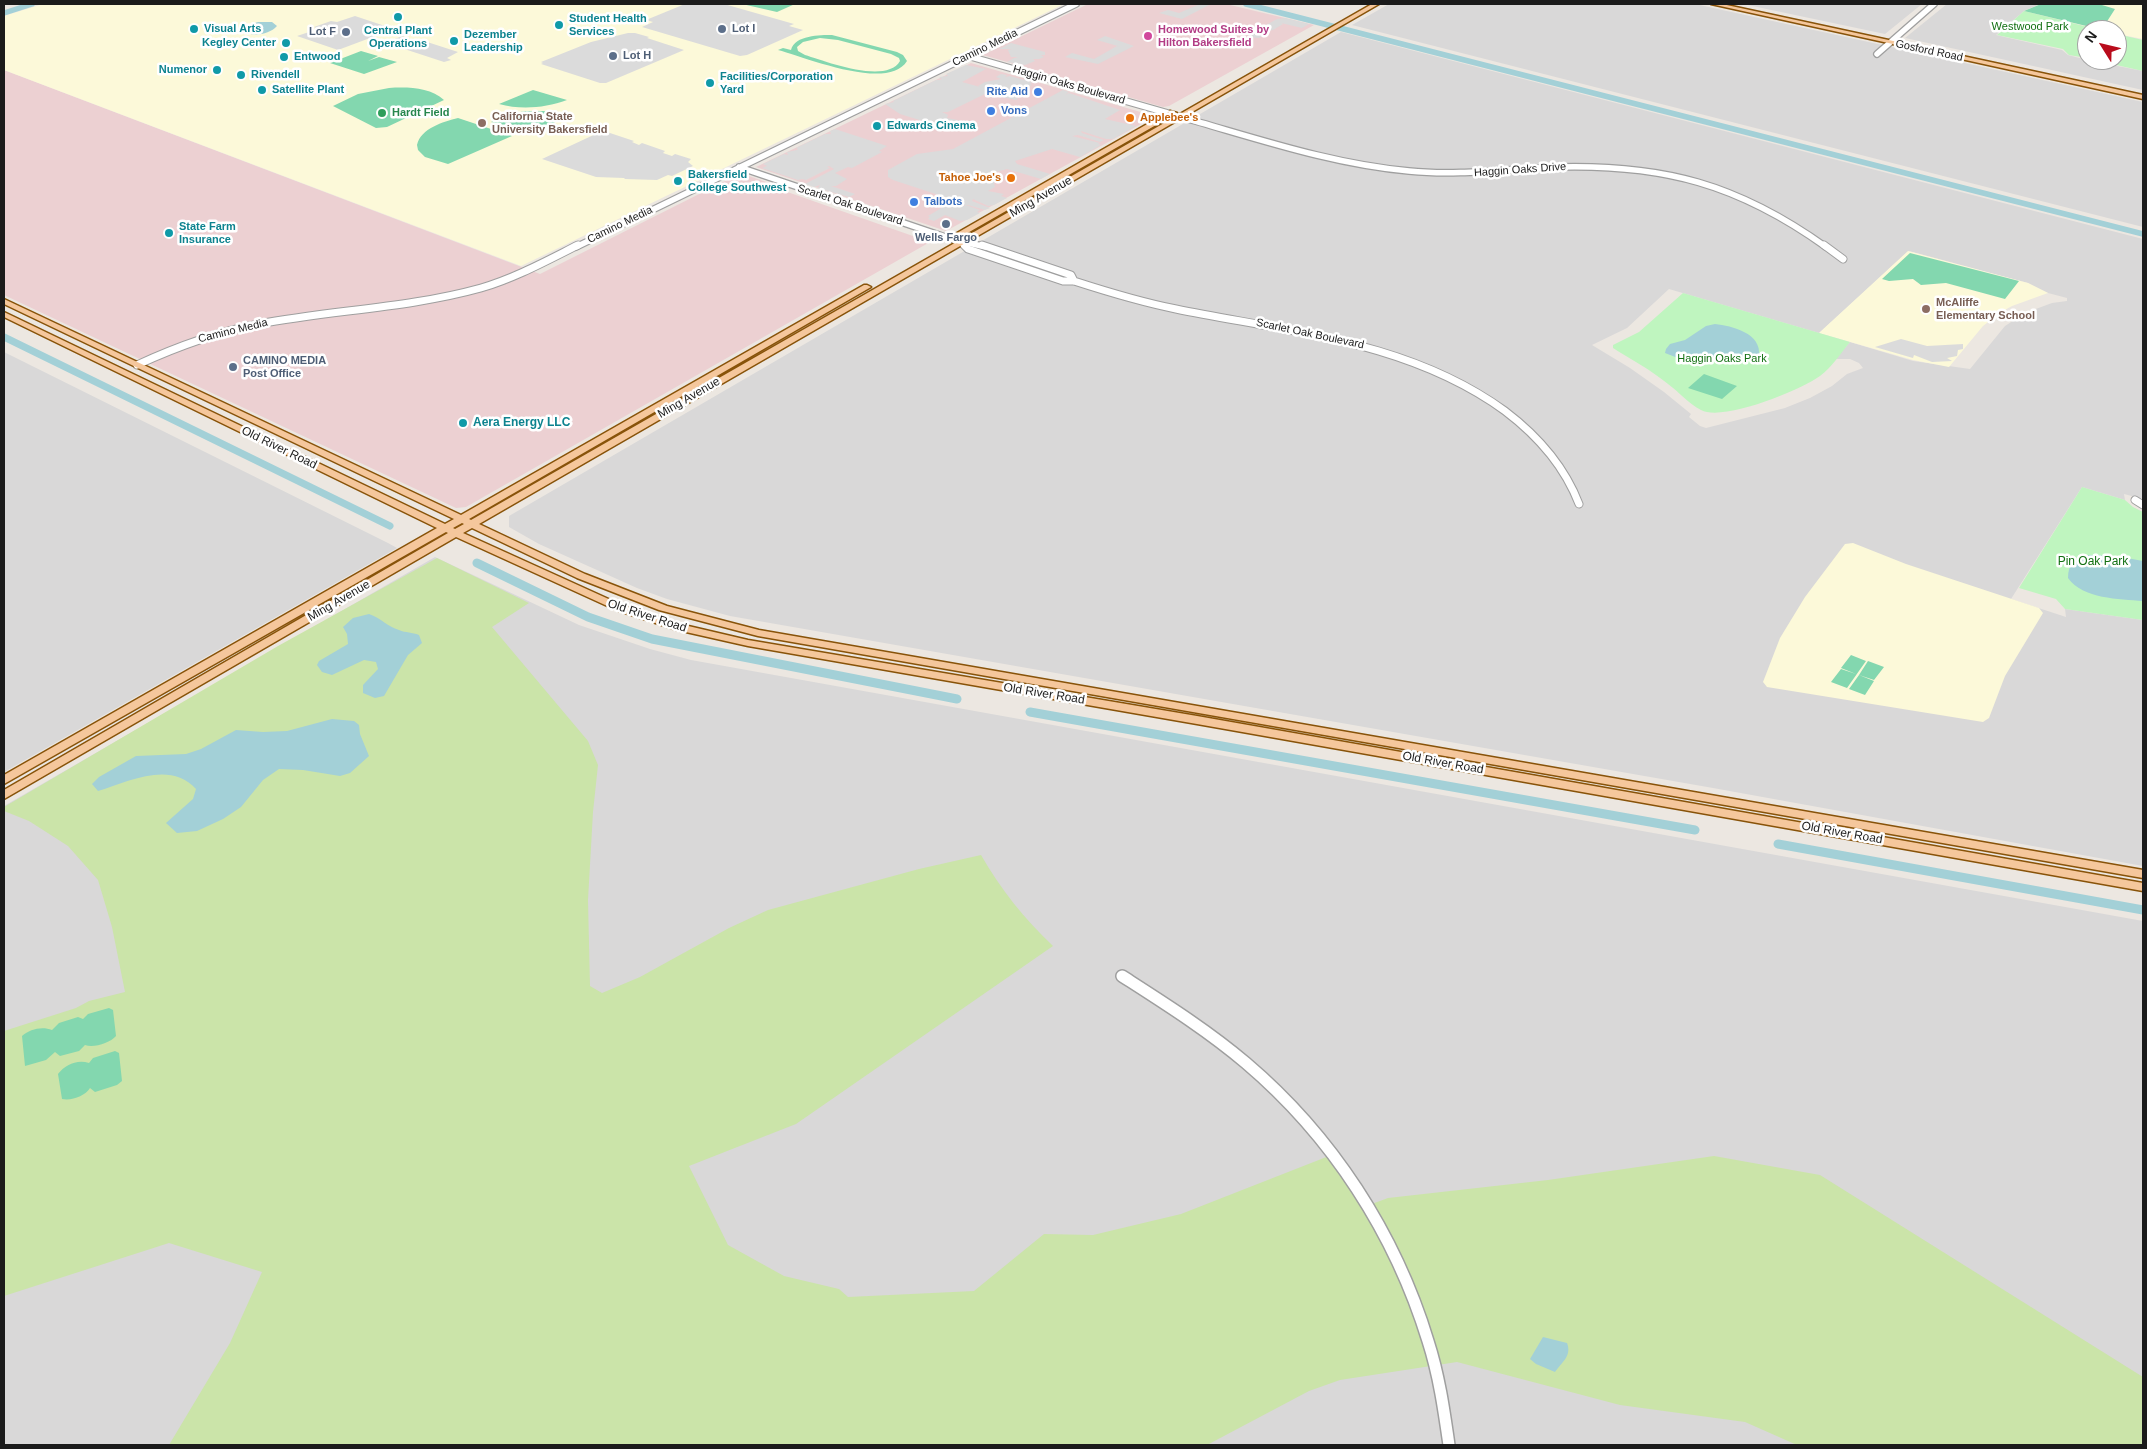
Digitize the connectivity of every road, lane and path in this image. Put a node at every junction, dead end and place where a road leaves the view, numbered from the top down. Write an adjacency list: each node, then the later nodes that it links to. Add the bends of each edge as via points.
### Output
1 (1076, 4): 11 (street, Camino Media)
2 (1363, 4): 7 (main road, Ming Avenue)
3 (1376, 4): 7 (main road, Ming Avenue)
4 (1714, 4): 8 (main road, Gosford Road)
5 (1731, 4): 8 (main road, Gosford Road)
6 (1934, 4): 8 (street)
7 (1332, 25): 9 (main road, Ming Avenue); 12 (main road, Ming Avenue)
8 (1892, 41): 10 (street); 13 (main road, Gosford Road); 14 (main road, Gosford Road)
9 (1284, 49): 12 (main road, via 1286,52); 15 (main road, Ming Avenue)
10 (1878, 54)
11 (968, 56): 15 (street, Haggin Oaks Boulevard); 17 (street, Camino Media)
12 (1271, 64): 16 (main road, Ming Avenue)
13 (2143, 93)
14 (2143, 97)
15 (1171, 114): 18 (main road, Ming Avenue)
16 (1181, 116): 18 (main road, Ming Avenue); 19 (street, Haggin Oaks Drive, via 1320,156 1390,169 1460,173 1563,166 1674,176 1718,188 1758,204 1783,217)
17 (739, 167): 18 (street, Scarlet Oak Boulevard); 23 (street, Camino Media, via 495,284 428,301 243,328 189,343)
18 (956, 240): 20 (street, Scarlet Oak Boulevard, via 968,249 1062,281); 27 (main road, Ming Avenue)
19 (1844, 259)
20 (1074, 281): 25 (street, Scarlet Oak Boulevard, via 1156,305 1340,339 1439,372 1487,398 1528,430 1564,472)
21 (4, 301): 23 (main road, Old River Road)
22 (4, 314): 28 (main road, Old River Road)
23 (137, 365): 27 (main road, Old River Road)
24 (2135, 500): 26 (street)
25 (1579, 504)
26 (2143, 505)
27 (466, 522): 28 (main road, Ming Avenue); 29 (main road, Ming Avenue); 32 (main road, Old River Road, via 634,598 758,633)
28 (445, 528): 29 (main road, Old River Road); 30 (main road, Ming Avenue)
29 (456, 534): 31 (main road, Ming Avenue); 33 (main road, Old River Road, via 620,608 680,628 748,643)
30 (4, 780)
31 (4, 795)
32 (2143, 874)
33 (2143, 887)
34 (1122, 976): 35 (street, via 1210,1034 1263,1077 1298,1112 1347,1172 1384,1232 1417,1306 1435,1365)
35 (1449, 1445)

